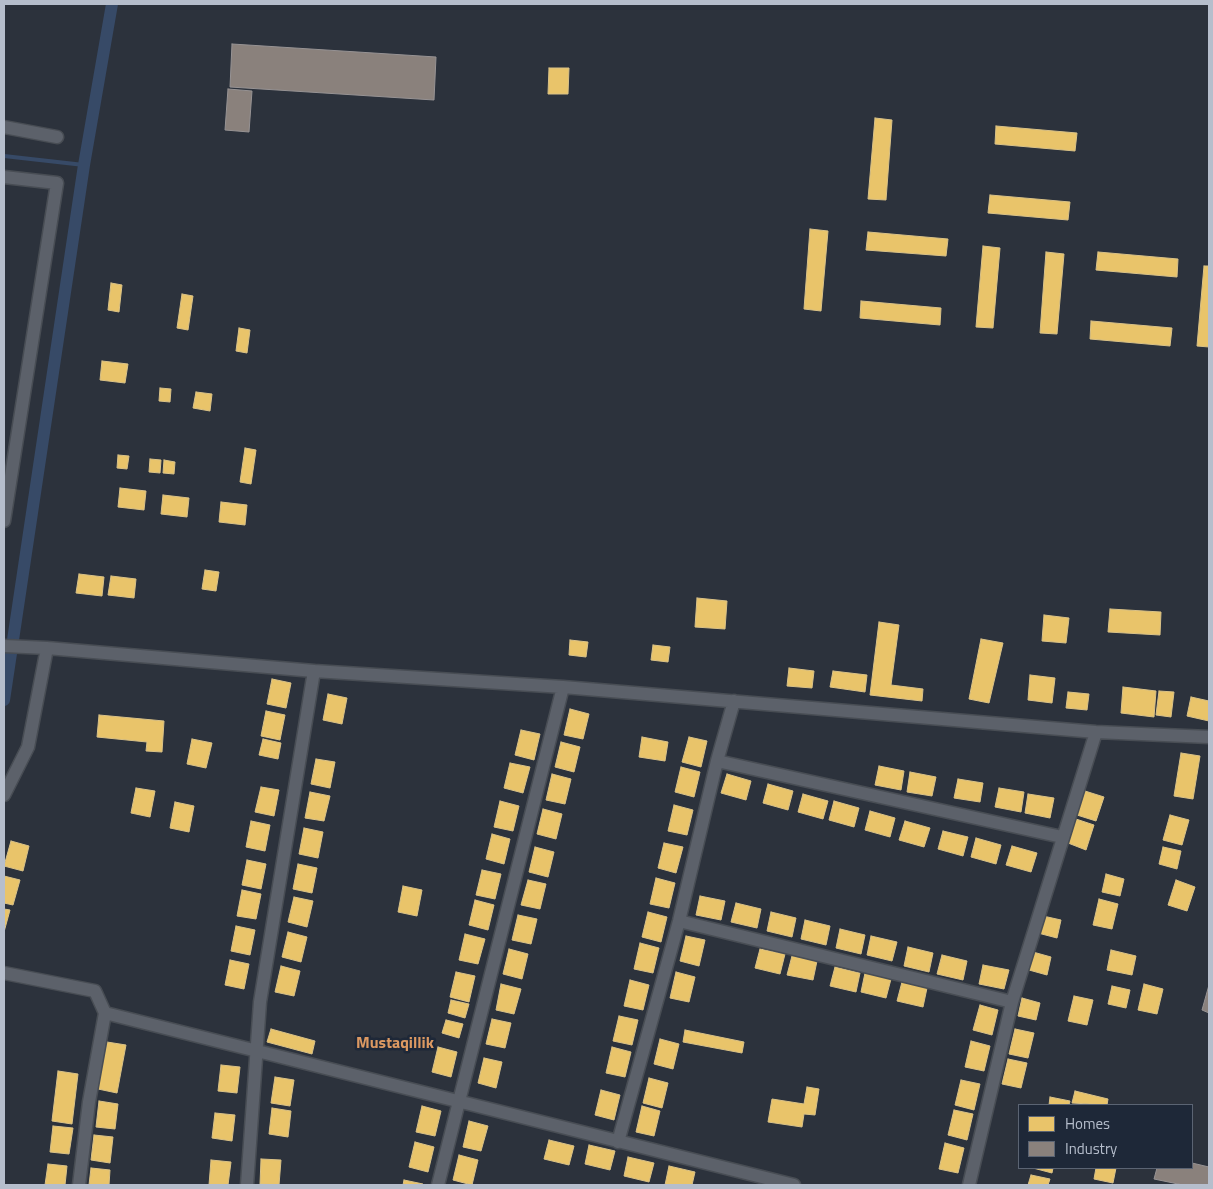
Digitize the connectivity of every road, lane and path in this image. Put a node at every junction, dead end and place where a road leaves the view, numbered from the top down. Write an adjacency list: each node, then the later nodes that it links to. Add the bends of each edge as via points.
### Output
1 (4, 127): 2 (street)
2 (57, 137)
3 (4, 177): 4 (street, via 56,184)
4 (4, 521)
5 (4, 646): 6 (street)
6 (41, 647): 7 (street); 13 (street, via 28,747)
7 (314, 671): 8 (street); 19 (street, via 260,1002)
8 (563, 687): 9 (street); 20 (street)
9 (734, 701): 10 (street); 12 (street)
10 (1096, 732): 11 (street); 14 (street)
11 (1209, 737)
12 (717, 761): 14 (street); 15 (street)
13 (4, 795)
14 (1062, 837): 17 (street)
15 (679, 921): 17 (street); 21 (street)
16 (4, 973): 18 (street, via 95,991)
17 (1012, 1002): 26 (street)
18 (105, 1013): 19 (street); 22 (street, via 89,1102)
19 (257, 1052): 20 (street); 23 (street)
20 (457, 1102): 21 (street); 24 (street)
21 (618, 1142): 25 (street)
22 (79, 1185)
23 (247, 1185)
24 (438, 1185)
25 (791, 1185)
26 (969, 1185)

